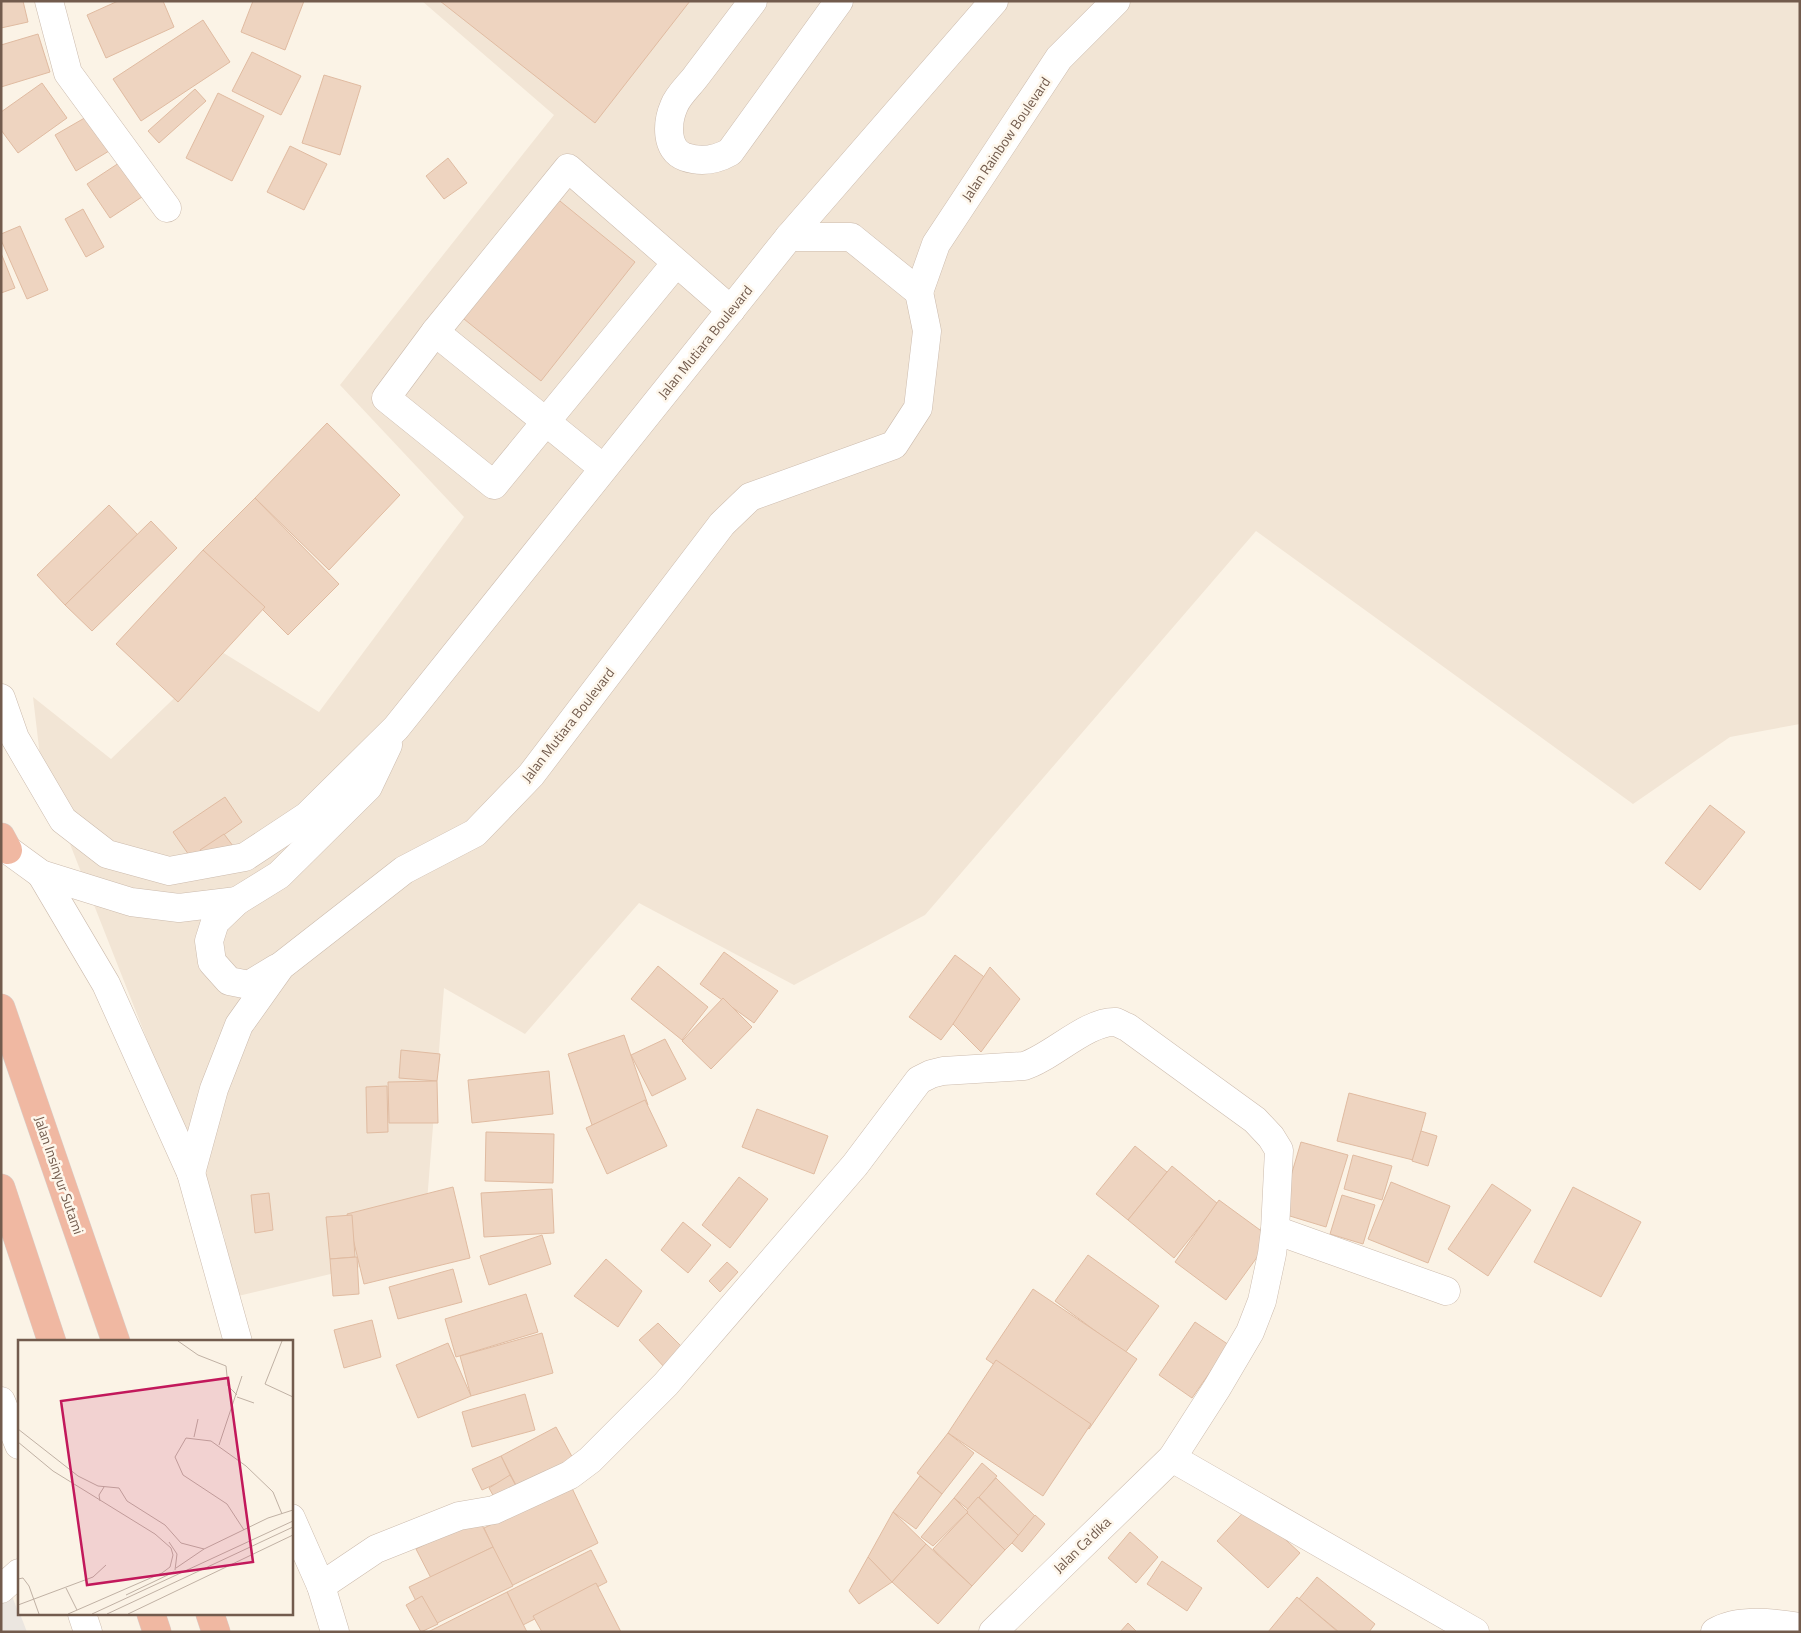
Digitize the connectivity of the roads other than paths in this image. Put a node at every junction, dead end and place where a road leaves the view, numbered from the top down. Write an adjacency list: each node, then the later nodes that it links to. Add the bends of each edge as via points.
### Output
1 (50, 1): 6 (street, via 68,73)
2 (753, 1): 3 (street, via 674,105 670,139 674,150 682,156 709,160 730,152)
3 (839, 1)
4 (1116, 1): 9 (street, Jalan Rainbow Boulevard, via 1059,58 936,244)
5 (988, 3): 7 (street)
6 (167, 208)
7 (789, 237): 9 (street, via 851,237); 10 (street, Jalan Mutiara Boulevard)
8 (676, 263): 10 (street); 11 (street, via 568,168); 12 (street)
9 (919, 292): 19 (street, Jalan Mutiara Boulevard, via 928,331 918,408 894,445 750,497 722,524 531,775 481,827 404,870)
10 (731, 310): 13 (street, Jalan Mutiara Boulevard)
11 (435, 332): 12 (street); 12 (street, via 386,398 494,485)
12 (547, 422): 13 (street)
13 (604, 468): 15 (street, Jalan Mutiara Boulevard)
14 (1, 698): 15 (street, via 15,738 63,820 108,854 169,871 245,857 307,816)
15 (396, 728): 18 (street, via 368,788 279,875)
16 (4, 844): 17 (street)
17 (41, 874): 18 (street, via 131,902 179,908); 21 (street, via 106,984)
18 (237, 901): 19 (street, via 215,922 209,941 212,962 228,981 249,985)
19 (281, 966): 21 (street, Jalan Mutiara Boulevard, via 239,1025 208,1106)
20 (1, 1008): 26 (highway, Jalan Insinyur Sutami)
21 (191, 1173): 27 (street)
22 (1, 1188): 25 (highway)
23 (1274, 1230): 24 (street); 30 (street, Jalan Ca'dika, via 1262,1301 1250,1332); 33 (street, Jalan Ca'dika, via 1279,1150 1271,1137 1255,1120 1127,1027 1116,1022 1096,1026 1024,1066 931,1074 919,1080 855,1165 666,1384 590,1460 570,1475 494,1510 459,1516 376,1549)
24 (1446, 1291)
25 (51, 1340)
26 (115, 1340)
27 (237, 1340)
28 (1, 1401): 29 (street)
29 (18, 1443)
30 (1172, 1458): 43 (street, Jalan Ca'dika); 44 (street)
31 (292, 1520): 33 (street)
32 (18, 1574): 34 (street)
33 (321, 1586): 42 (street)
34 (1, 1589)
35 (83, 1616): 39 (street)
36 (152, 1616): 40 (highway)
37 (211, 1616): 41 (highway)
38 (1800, 1627): 45 (street, via 1745,1624 1723,1627)
39 (88, 1632)
40 (157, 1632)
41 (216, 1632)
42 (335, 1632)
43 (993, 1632)
44 (1475, 1632)
45 (1715, 1632)

